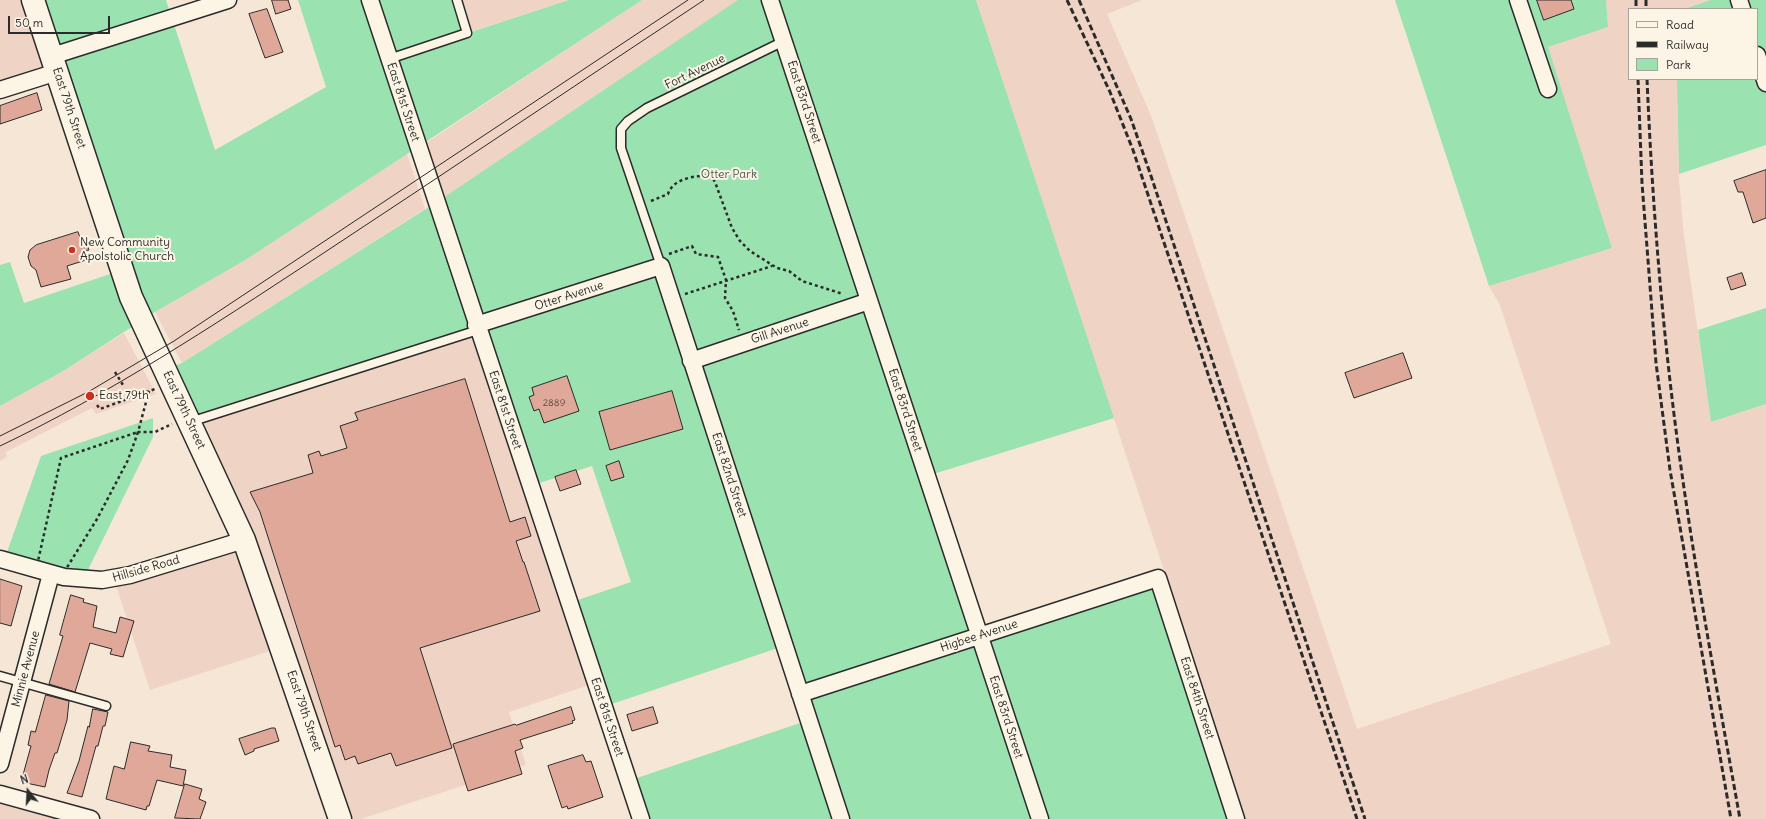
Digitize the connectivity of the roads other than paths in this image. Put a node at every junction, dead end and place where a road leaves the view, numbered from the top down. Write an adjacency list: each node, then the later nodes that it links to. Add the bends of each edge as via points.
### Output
1 (33, 0): 10 (main road, East 79th Street)
2 (228, 0): 10 (street)
3 (370, 0): 9 (street, East 81st Street)
4 (457, 0): 9 (lane, via 467,34)
5 (770, 0): 7 (street, East 83rd Street)
6 (1518, 0): 12 (street)
7 (784, 41): 14 (lane, Fort Avenue, via 647,108); 16 (street, East 83rd Street)
8 (1758, 58): 11 (street)
9 (389, 59): 17 (street, East 81st Street)
10 (54, 64): 13 (street); 19 (main road, East 79th Street, via 130,297)
11 (1766, 83)
12 (1548, 89)
13 (0, 90)
14 (621, 129): 15 (lane, East 82nd Street, via 621,148)
15 (665, 260): 17 (street, Otter Avenue); 18 (street, East 82nd Street)
16 (869, 302): 18 (street, Gill Avenue); 24 (street, East 83rd Street)
17 (477, 328): 19 (lane); 33 (street, East 81st Street)
18 (691, 360): 27 (street, East 82nd Street)
19 (181, 423): 20 (main road, East 79th Street)
20 (244, 540): 22 (street, Hillside Road, via 114,579 64,577); 32 (main road, East 79th Street)
21 (0, 559): 22 (street, Hillside Road)
22 (58, 572): 26 (street, Minnie Avenue)
23 (1158, 578): 24 (street, Higbee Avenue); 36 (street, East 84th Street)
24 (979, 636): 27 (street, Higbee Avenue); 35 (street, East 83rd Street)
25 (0, 676): 26 (lane)
26 (22, 682): 28 (lane); 29 (street, Minnie Avenue)
27 (800, 694): 34 (street, East 82nd Street)
28 (106, 706)
29 (0, 764)
30 (0, 794): 31 (street)
31 (91, 819)
32 (340, 819)
33 (640, 819)
34 (841, 819)
35 (1040, 819)
36 (1236, 819)

